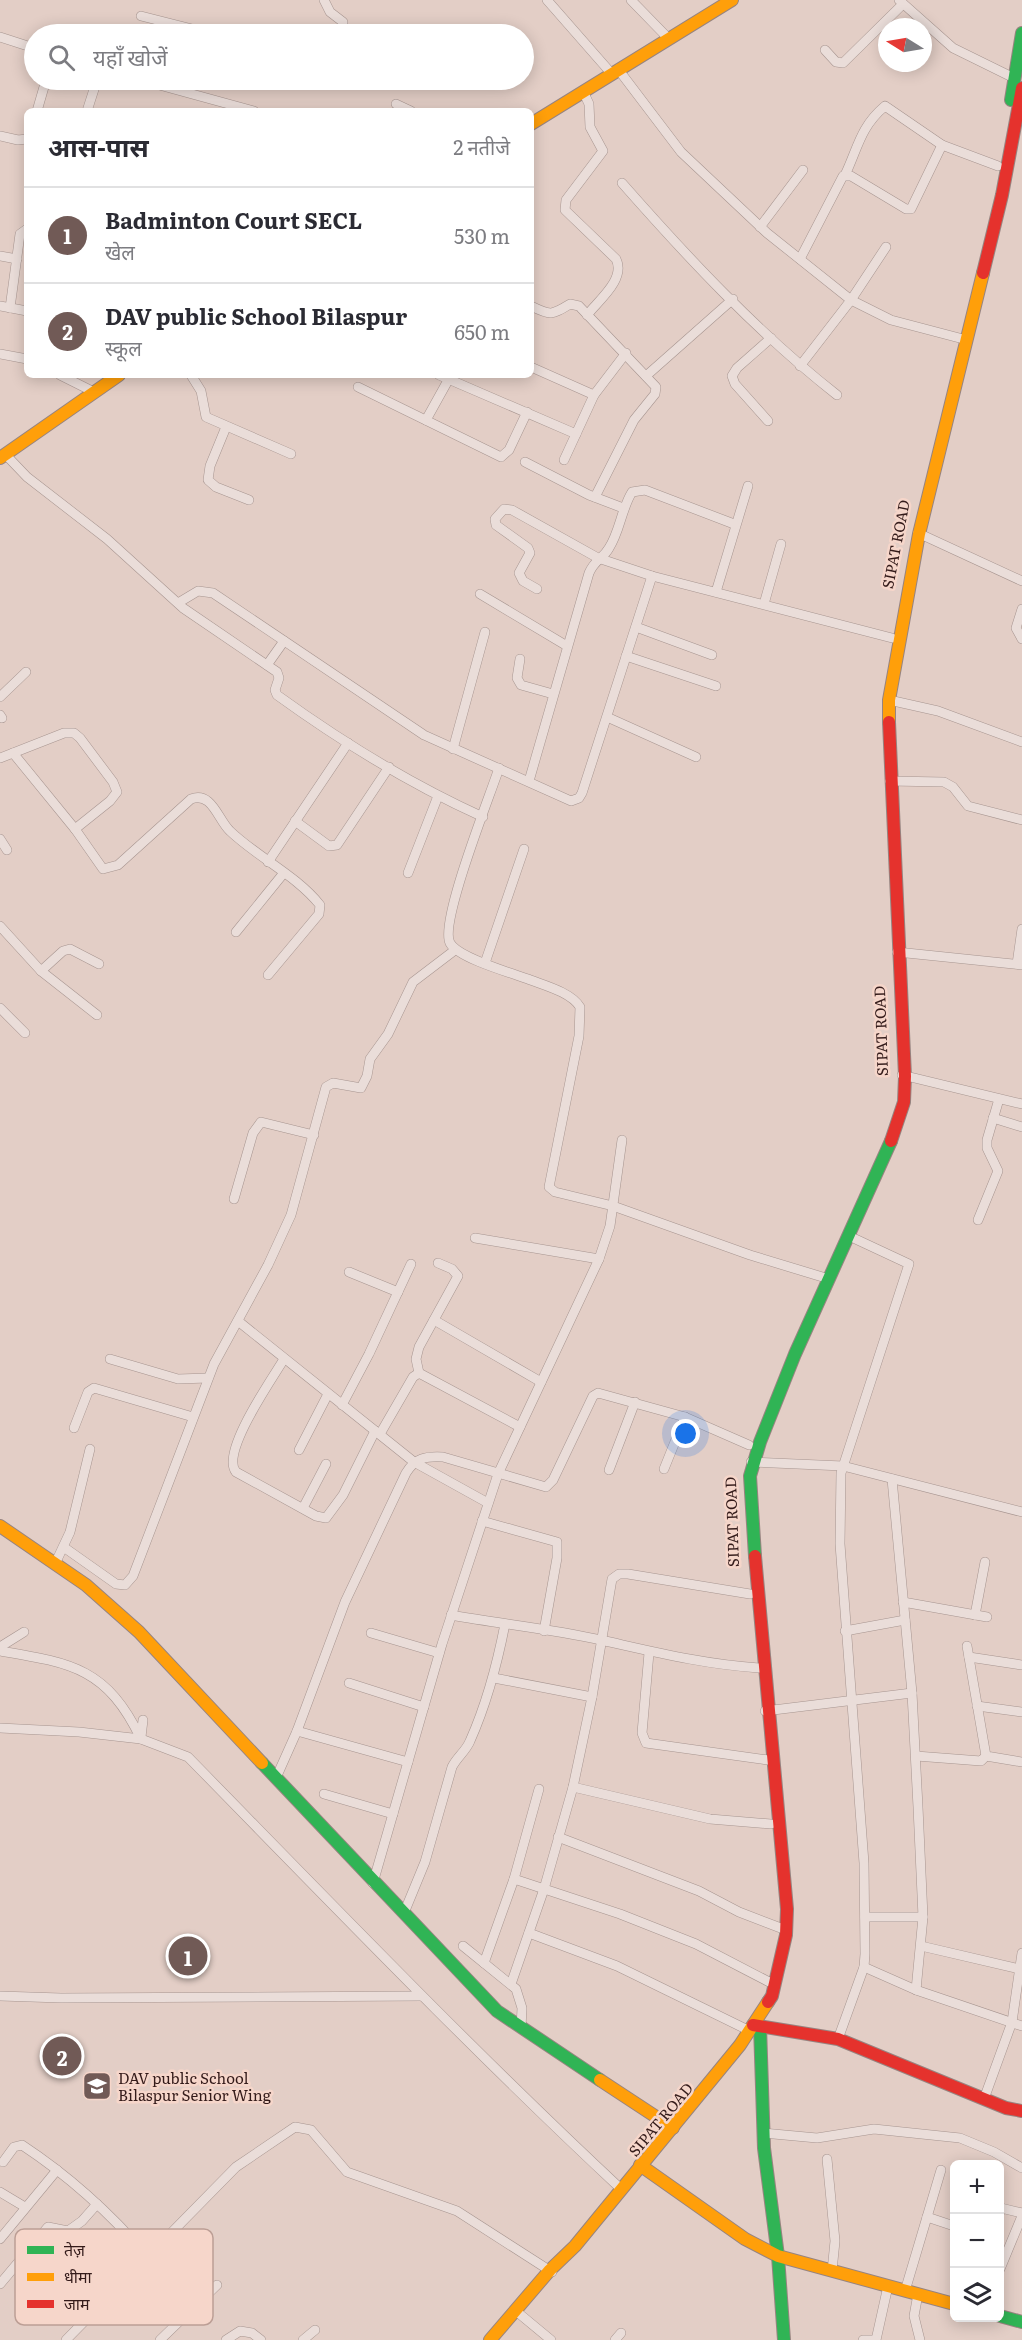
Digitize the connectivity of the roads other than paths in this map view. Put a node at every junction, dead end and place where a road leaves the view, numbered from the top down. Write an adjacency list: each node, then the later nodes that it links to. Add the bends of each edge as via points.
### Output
1 (324, 0): 9 (street)
2 (547, 0): 15 (street)
3 (631, 0): 12 (street)
4 (732, 0): 6 (main road)
5 (901, 2): 14 (street, via 843,63 836,62); 16 (street, via 953,48)
6 (714, 4): 12 (main road)
7 (141, 16): 8 (street)
8 (162, 24)
9 (343, 24)
10 (1022, 33): 16 (main road, SIPAT ROAD)
11 (0, 37): 13 (street)
12 (668, 38): 15 (main road)
13 (24, 45)
14 (825, 50)
15 (614, 71): 20 (main road); 34 (street, via 681,152)
16 (1018, 83): 30 (main road, SIPAT ROAD); 47 (main road, SIPAT ROAD, via 1002,195)
17 (43, 90): 22 (street)
18 (94, 90): 23 (street)
19 (188, 90): 24 (street)
20 (583, 91): 26 (main road); 45 (street, via 589,104 590,127 603,151 566,200 565,210 616,259 620,268 616,280)
21 (396, 104): 25 (street)
22 (39, 108)
23 (88, 108)
24 (245, 108)
25 (405, 108)
26 (534, 122)
27 (0, 136): 28 (street)
28 (24, 140)
29 (942, 145): 30 (street); 32 (street, via 911,209); 32 (street, via 885,106 856,143)
30 (998, 166): 47 (main road, SIPAT ROAD)
31 (803, 170): 34 (street)
32 (846, 175): 39 (street)
33 (622, 183): 40 (street, via 668,236)
34 (760, 227): 39 (street)
35 (24, 231): 38 (street, via 20,234)
36 (886, 247): 41 (street)
37 (0, 256): 38 (street)
38 (16, 259): 42 (street)
39 (800, 259): 41 (street)
40 (733, 299): 46 (street); 53 (street)
41 (851, 300): 47 (street, via 891,320); 51 (street)
42 (5, 307): 44 (street)
43 (534, 307): 45 (street, via 550,314 575,304)
44 (24, 310)
45 (587, 315): 48 (street)
46 (771, 338): 51 (street); 65 (street, via 732,376)
47 (962, 338): 77 (main road, SIPAT ROAD)
48 (626, 353): 53 (street); 61 (street)
49 (0, 354): 50 (street)
50 (24, 358)
51 (800, 366): 62 (street)
52 (534, 368): 61 (street)
53 (646, 376): 73 (street, via 656,387 655,394 634,420)
54 (66, 378): 60 (street)
55 (114, 378): 60 (main road)
56 (194, 378): 66 (street, via 201,391 206,417)
57 (445, 378): 64 (street)
58 (450, 378): 63 (street)
59 (357, 387): 64 (street)
60 (92, 391): 69 (main road)
61 (594, 395): 67 (street)
62 (837, 395)
63 (527, 412): 64 (street, via 509,450 501,457); 67 (street)
64 (426, 420)
65 (768, 421)
66 (226, 427): 68 (street); 74 (street, via 208,480)
67 (576, 434): 70 (street)
68 (291, 454)
69 (2, 456): 85 (street, via 107,539)
70 (564, 460)
71 (525, 462): 73 (street)
72 (748, 486): 76 (street)
73 (595, 497): 75 (street)
74 (249, 500)
75 (622, 508): 76 (street, via 632,492 639,489); 79 (street, via 611,546)
76 (734, 524): 83 (street)
77 (916, 532): 81 (street); 90 (main road, SIPAT ROAD); 102 (main road, SIPAT ROAD)
78 (781, 544): 86 (street)
79 (597, 558): 80 (street); 82 (street, via 504,509 495,519 496,525 528,548 530,553 519,573); 93 (street)
80 (652, 576): 83 (street); 88 (street)
81 (1022, 581)
82 (537, 589)
83 (716, 592): 86 (street)
84 (480, 594): 93 (street)
85 (178, 603): 92 (street, via 198,591 213,593); 97 (street)
86 (765, 604): 90 (street)
87 (1022, 609): 91 (street, via 1016,628)
88 (636, 627): 94 (street); 95 (street)
89 (485, 632): 106 (street)
90 (892, 638): 129 (main road, SIPAT ROAD, via 884,690 881,775)
91 (1022, 639)
92 (284, 641): 97 (street); 106 (street, via 423,735)
93 (567, 646): 100 (street)
94 (712, 655)
95 (626, 656): 99 (street); 103 (street)
96 (520, 659): 100 (street, via 517,678 521,685)
97 (267, 665): 105 (street, via 279,674 277,695)
98 (26, 672): 101 (street)
99 (716, 686)
100 (553, 694): 112 (street)
101 (0, 697)
102 (889, 700): 104 (street, via 938,711); 113 (main road, SIPAT ROAD)
103 (607, 717): 108 (street); 112 (street, via 579,798 566,799)
104 (1022, 742)
105 (348, 743): 110 (street); 117 (street)
106 (453, 749): 111 (street)
107 (13, 753): 109 (street); 118 (street); 118 (street, via 64,733 80,738 117,792)
108 (696, 757)
109 (0, 758)
110 (388, 768): 114 (street); 117 (street, via 338,845 329,846)
111 (499, 768): 112 (street); 115 (street)
112 (529, 781)
113 (890, 782): 116 (street, via 944,782 968,806); 129 (main road, SIPAT ROAD)
114 (438, 796): 115 (street); 123 (street)
115 (483, 817): 128 (street, via 452,911 448,937)
116 (1022, 820)
117 (295, 821): 122 (street)
118 (75, 829): 122 (street, via 99,866 113,868 198,797 210,803 229,831)
119 (0, 839): 120 (street)
120 (7, 849)
121 (524, 849): 130 (street)
122 (268, 862): 124 (street)
123 (408, 873)
124 (284, 874): 127 (street); 134 (street, via 315,899 320,909)
125 (0, 926): 133 (street)
126 (1022, 929): 132 (street)
127 (236, 932)
128 (455, 950): 130 (street); 143 (street, via 412,982 388,1034 370,1059 361,1088 333,1083 326,1088)
129 (896, 952): 132 (street); 138 (main road, SIPAT ROAD)
130 (485, 963): 146 (street, via 545,986 580,1007 579,1036 549,1187 562,1194)
131 (99, 964): 133 (street, via 70,949)
132 (1019, 965)
133 (41, 971): 136 (street)
134 (268, 975)
135 (0, 1008): 137 (street)
136 (97, 1015)
137 (25, 1033)
138 (901, 1075): 139 (street); 148 (main road, SIPAT ROAD, via 904,1102 887,1154); 154 (main road, SIPAT ROAD, via 886,1137)
139 (999, 1099): 140 (street); 141 (street)
140 (1022, 1104)
141 (993, 1118): 142 (street); 147 (street, via 987,1148 998,1171)
142 (1022, 1127)
143 (314, 1135): 145 (street, via 261,1122 253,1133); 157 (street, via 291,1215)
144 (622, 1140): 146 (street)
145 (234, 1199)
146 (613, 1206): 150 (street); 154 (street)
147 (978, 1220)
148 (849, 1236): 154 (main road, SIPAT ROAD); 177 (street, via 909,1264)
149 (474, 1238): 150 (street)
150 (599, 1259): 162 (street)
151 (438, 1263): 156 (street, via 458,1276)
152 (411, 1264): 155 (street)
153 (349, 1272): 155 (street)
154 (825, 1278): 171 (main road, SIPAT ROAD, via 802,1315); 174 (main road, SIPAT ROAD)
155 (398, 1292): 165 (street)
156 (434, 1320): 160 (street, via 416,1354); 162 (street)
157 (237, 1321): 159 (street); 161 (street)
158 (110, 1359): 161 (street, via 178,1379)
159 (284, 1359): 163 (street); 183 (street, via 248,1420 231,1465 242,1477)
160 (419, 1373): 168 (street); 170 (street)
161 (208, 1378): 166 (street)
162 (541, 1382): 168 (street)
163 (328, 1394): 165 (street); 173 (street)
164 (635, 1402): 167 (street); 179 (street); 180 (street, via 596,1394 546,1487)
165 (342, 1405): 170 (street)
166 (193, 1417): 169 (street, via 94,1388 87,1392); 187 (street, via 129,1582 116,1584)
167 (685, 1417): 171 (street); 178 (street)
168 (520, 1427): 180 (street)
169 (75, 1428)
170 (377, 1433): 175 (street); 183 (street, via 330,1514 319,1518)
171 (749, 1445): 174 (main road, SIPAT ROAD)
172 (90, 1449): 187 (street)
173 (299, 1450)
174 (749, 1461): 177 (street); 190 (main road, SIPAT ROAD, via 742,1501); 216 (main road, SIPAT ROAD)
175 (414, 1462): 180 (street, via 428,1456 443,1456); 182 (street); 220 (street, via 345,1602)
176 (326, 1464): 183 (street)
177 (843, 1466): 181 (street); 198 (street, via 840,1544)
178 (664, 1469)
179 (609, 1470)
180 (498, 1474): 182 (street)
181 (892, 1479): 184 (street); 191 (street)
182 (488, 1503): 185 (street)
183 (303, 1508)
184 (1022, 1512)
185 (482, 1521): 193 (street); 197 (street, via 557,1542)
186 (0, 1526): 189 (main road)
187 (65, 1548): 189 (street)
188 (985, 1562): 192 (street)
189 (55, 1564): 227 (main road, via 86,1585 139,1632)
190 (750, 1594): 201 (street, via 614,1575); 208 (main road, SIPAT ROAD)
191 (903, 1602): 192 (street); 195 (street)
192 (975, 1615): 194 (street)
193 (451, 1616): 196 (street); 204 (street)
194 (987, 1617)
195 (905, 1620): 198 (street); 211 (street)
196 (505, 1624): 197 (street); 209 (street)
197 (544, 1631): 201 (street)
198 (845, 1631): 213 (street)
199 (24, 1632): 203 (street)
200 (371, 1633): 204 (street)
201 (600, 1640): 205 (street); 212 (street)
202 (967, 1646): 206 (street)
203 (0, 1649): 221 (street, via 92,1675 120,1702)
204 (439, 1653): 215 (street)
205 (649, 1653): 208 (street); 224 (street, via 642,1733 646,1743)
206 (969, 1657): 207 (street); 214 (street)
207 (1022, 1665)
208 (759, 1668): 216 (main road, SIPAT ROAD)
209 (494, 1678): 212 (street); 237 (street, via 470,1742 452,1767 425,1862)
210 (349, 1683): 215 (street)
211 (912, 1693): 213 (street); 222 (street)
212 (592, 1697): 228 (street)
213 (850, 1701): 216 (street); 238 (street)
214 (977, 1706): 217 (street); 223 (street)
215 (424, 1707): 225 (street)
216 (767, 1710): 224 (main road, SIPAT ROAD); 240 (main road, SIPAT ROAD)
217 (1022, 1712)
218 (143, 1720): 221 (street)
219 (0, 1728): 221 (street)
220 (297, 1731): 225 (street); 227 (street)
221 (141, 1739): 252 (street, via 188,1756)
222 (916, 1756): 223 (street, via 981,1761); 239 (street)
223 (986, 1756): 226 (street)
224 (768, 1760): 232 (main road, SIPAT ROAD)
225 (408, 1762): 231 (street)
226 (1022, 1762)
227 (276, 1778): 235 (main road)
228 (573, 1786): 232 (street, via 710,1819); 233 (street)
229 (539, 1789): 234 (street)
230 (324, 1794): 231 (street)
231 (393, 1814): 235 (street)
232 (771, 1824): 240 (main road, SIPAT ROAD)
233 (558, 1837): 236 (street); 240 (street, via 699,1891)
234 (514, 1879): 236 (street); 245 (street)
235 (373, 1883): 237 (main road)
236 (544, 1889): 241 (street); 249 (street, via 696,1944)
237 (405, 1913): 256 (main road, via 473,1988)
238 (865, 1917): 239 (street); 246 (street)
239 (923, 1917): 243 (street)
240 (782, 1929): 249 (main road, SIPAT ROAD)
241 (529, 1933): 248 (street); 255 (street, via 617,1966)
242 (463, 1946): 245 (street)
243 (921, 1946): 247 (street); 250 (street)
244 (1022, 1953): 247 (street)
245 (484, 1963): 248 (street)
246 (864, 1967): 250 (street); 257 (street)
247 (1020, 1969): 253 (street)
248 (511, 1984): 256 (street, via 520,1998)
249 (771, 1984): 255 (main road, SIPAT ROAD)
250 (916, 1990): 253 (street)
251 (0, 1996): 252 (street)
252 (422, 1996): 268 (street)
253 (1012, 2022): 254 (street); 258 (street)
254 (1022, 2026)
255 (754, 2027): 257 (main road); 260 (main road, SIPAT ROAD); 261 (main road)
256 (522, 2028): 260 (main road)
257 (838, 2039): 258 (main road)
258 (984, 2099): 259 (main road)
259 (1022, 2111)
260 (673, 2128): 264 (main road, SIPAT ROAD)
261 (763, 2133): 265 (street, via 817,2138 873,2129 960,2138); 280 (main road)
262 (827, 2159): 283 (street, via 835,2241)
263 (3, 2162): 266 (street, via 18,2145)
264 (640, 2165): 268 (main road, SIPAT ROAD); 280 (main road, via 745,2239)
265 (1022, 2168)
266 (57, 2170): 270 (street); 271 (street)
267 (941, 2170): 274 (street)
268 (621, 2188): 284 (main road, SIPAT ROAD)
269 (0, 2192): 271 (street)
270 (97, 2204): 276 (street); 277 (street)
271 (25, 2207): 279 (street)
272 (1004, 2209): 273 (street)
273 (1022, 2215): 282 (street)
274 (927, 2217): 275 (street); 289 (street)
275 (950, 2225)
276 (71, 2229)
277 (124, 2229)
278 (174, 2229): 284 (street, via 236,2167 295,2127 311,2130 347,2172 457,2211)
279 (0, 2239)
280 (778, 2256): 283 (main road); 306 (main road)
281 (15, 2266): 285 (street)
282 (999, 2268)
283 (832, 2271): 287 (main road)
284 (553, 2272): 292 (main road, SIPAT ROAD)
285 (0, 2284)
286 (217, 2285): 288 (street)
287 (888, 2286): 289 (main road); 307 (street, via 876,2340)
288 (213, 2289)
289 (905, 2290): 290 (main road)
290 (918, 2294): 291 (main road); 308 (street, via 914,2316)
291 (950, 2303)
292 (519, 2314): 303 (main road, SIPAT ROAD); 304 (main road, SIPAT ROAD); 305 (street)
293 (1004, 2317): 294 (main road)
294 (1022, 2322)
295 (84, 2325): 298 (street)
296 (176, 2325): 299 (street)
297 (315, 2330): 302 (street)
298 (72, 2338)
299 (160, 2340)
300 (226, 2340): 301 (street, via 240,2331)
301 (261, 2340)
302 (303, 2340)
303 (490, 2340)
304 (502, 2340)
305 (551, 2340)
306 (784, 2340)
307 (863, 2340)
308 (920, 2340)

